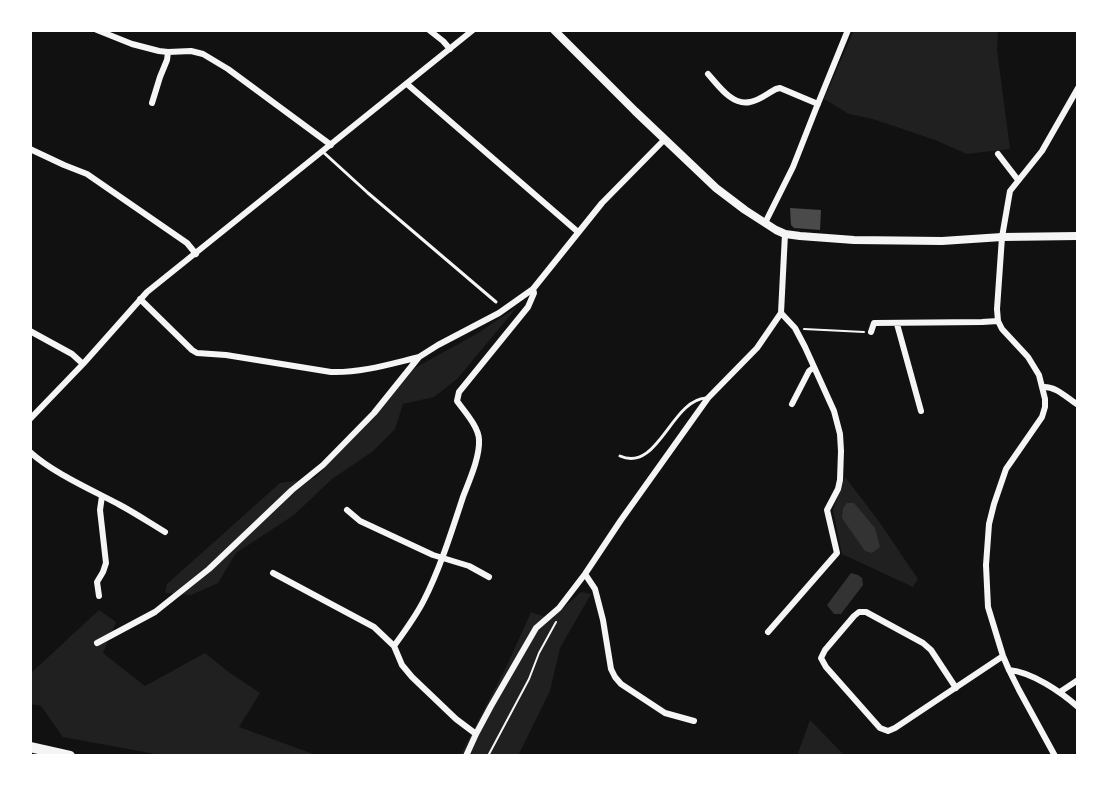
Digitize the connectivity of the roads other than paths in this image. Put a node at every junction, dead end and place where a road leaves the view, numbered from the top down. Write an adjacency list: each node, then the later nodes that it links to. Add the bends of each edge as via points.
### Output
1 (97, 30): 7 (street, via 132,44)
2 (429, 30): 6 (street)
3 (473, 30): 6 (street)
4 (554, 30): 13 (street)
5 (848, 30): 12 (street)
6 (450, 49): 9 (street)
7 (168, 52): 11 (street); 14 (street, via 191,51 214,60)
8 (708, 74): 12 (street, via 738,101 749,103 780,88)
9 (407, 84): 14 (street); 20 (street)
10 (1078, 88): 18 (street, via 1042,151)
11 (152, 103)
12 (818, 104): 19 (street, via 794,167)
13 (664, 140): 19 (street, via 716,188); 20 (street)
14 (331, 145): 16 (street)
15 (30, 148): 24 (street, via 87,174 187,243)
16 (322, 151): 24 (street); 27 (lane)
17 (998, 154): 18 (street)
18 (1018, 180): 23 (street, via 1010,191)
19 (765, 223): 21 (street)
20 (578, 232): 25 (street)
21 (785, 234): 23 (street, via 854,240); 28 (street)
22 (1078, 236): 23 (street)
23 (1002, 237): 29 (street)
24 (196, 254): 26 (street)
25 (533, 289): 33 (street, via 499,313); 47 (street, via 528,307 459,392 457,400 480,440)
26 (140, 299): 33 (street, via 197,353 345,373); 34 (street)
27 (496, 302)
28 (781, 313): 35 (street, via 795,328); 37 (street, via 757,348)
29 (998, 321): 30 (street); 36 (street, via 1028,357)
30 (897, 324): 32 (street, via 874,323); 40 (street)
31 (30, 331): 34 (street, via 72,354)
32 (871, 332)
33 (419, 357): 53 (street, via 374,413 323,465 210,569 155,612)
34 (82, 364): 41 (street)
35 (814, 367): 38 (street); 52 (street, via 840,434 840,480 827,510 837,553)
36 (1043, 387): 39 (street, via 1050,386); 55 (street, via 1042,417 1006,469 989,524 988,607)
37 (708, 398): 43 (lane, via 702,397 686,407 653,448 639,458); 49 (street)
38 (792, 404)
39 (1078, 405)
40 (921, 411)
41 (30, 419)
42 (30, 452): 44 (street)
43 (620, 456)
44 (102, 496): 46 (street); 51 (street, via 106,563 97,582)
45 (347, 510): 47 (street, via 360,521)
46 (165, 532)
47 (442, 557): 50 (street); 54 (street, via 425,599)
48 (273, 573): 54 (street, via 374,627)
49 (585, 574): 61 (street, via 595,589 615,677 665,713); 62 (street, via 559,608 536,628)
50 (489, 577)
51 (99, 596)
52 (768, 632)
53 (97, 643)
54 (394, 646): 62 (street, via 412,677)
55 (1003, 656): 56 (street); 58 (street)
56 (1009, 670): 59 (street, via 1020,671); 66 (street)
57 (1078, 680): 59 (street)
58 (956, 688): 58 (street, via 888,731 880,728 821,658 854,616 867,612 923,643)
59 (1060, 692): 60 (street)
60 (1078, 707)
61 (694, 721)
62 (476, 734): 65 (street)
63 (30, 747): 64 (highway)
64 (70, 756)
65 (466, 756)
66 (1055, 756)

